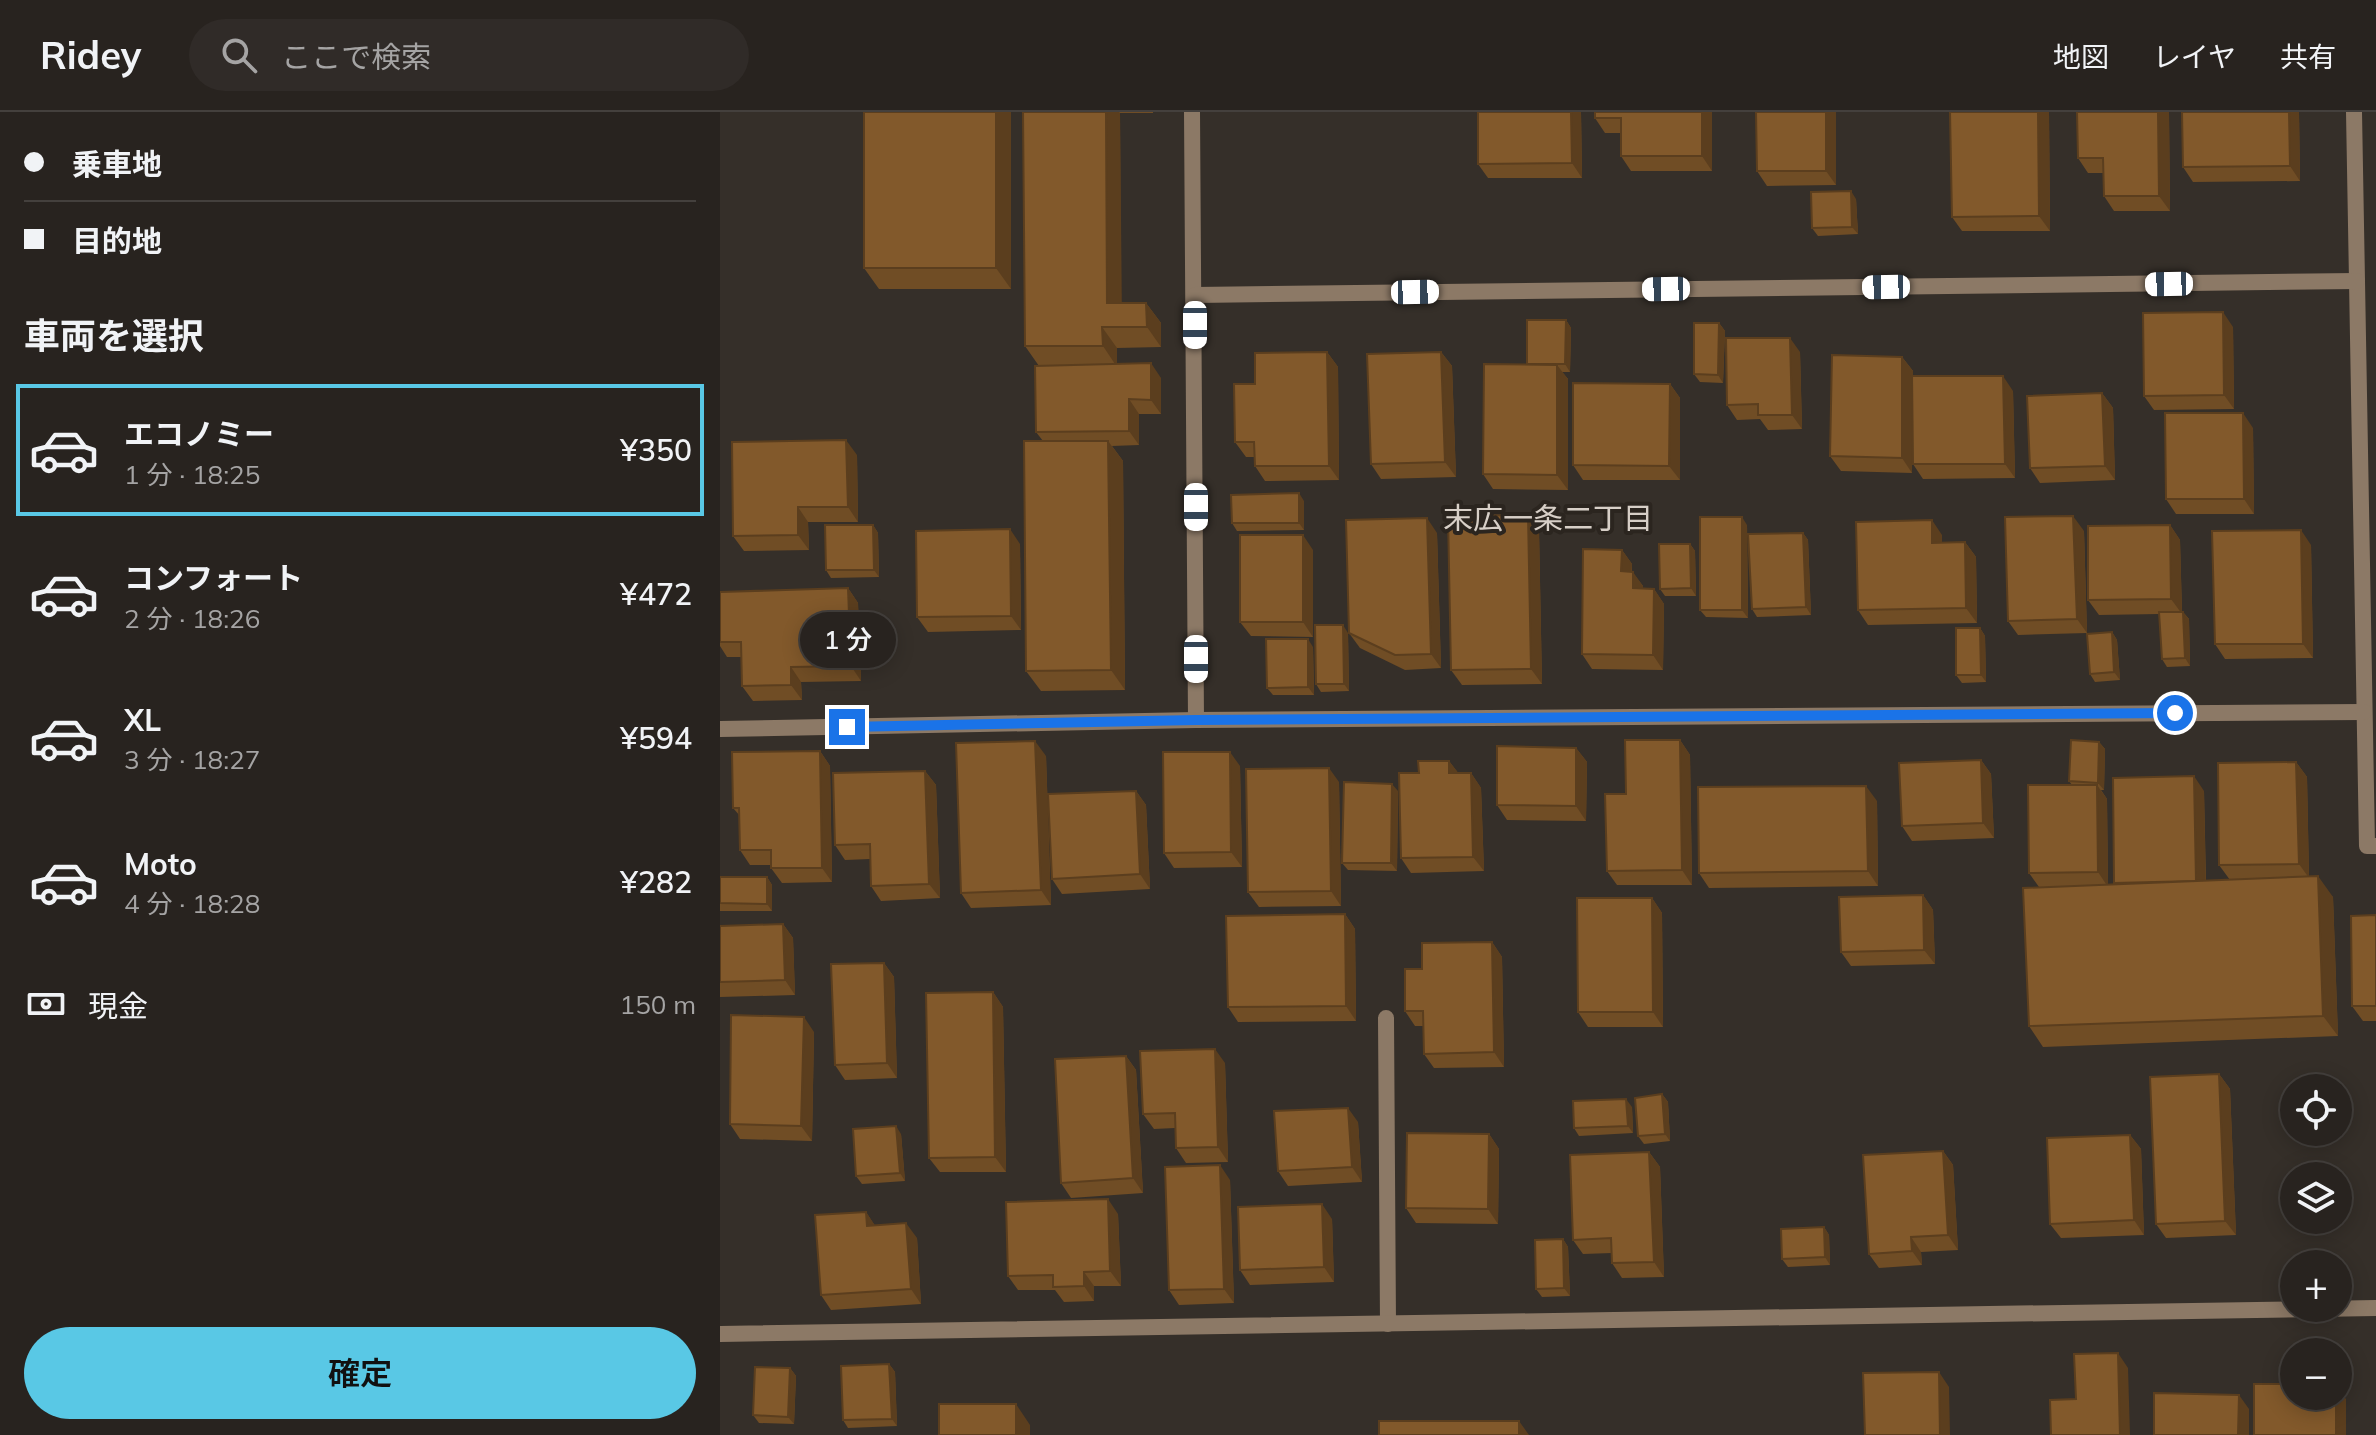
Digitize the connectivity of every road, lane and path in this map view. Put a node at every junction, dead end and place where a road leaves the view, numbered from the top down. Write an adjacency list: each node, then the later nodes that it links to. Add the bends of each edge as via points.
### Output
1 (1192, 112): 4 (street)
2 (2354, 112): 3 (street)
3 (2357, 281): 4 (street); 5 (street)
4 (1195, 295): 6 (street)
5 (2364, 712): 6 (street); 8 (street, via 2367,846)
6 (1196, 720): 7 (street)
7 (720, 729)
8 (2376, 846)
9 (1386, 1018): 11 (street)
10 (2376, 1308): 11 (street)
11 (1388, 1324): 12 (street)
12 (720, 1334)

